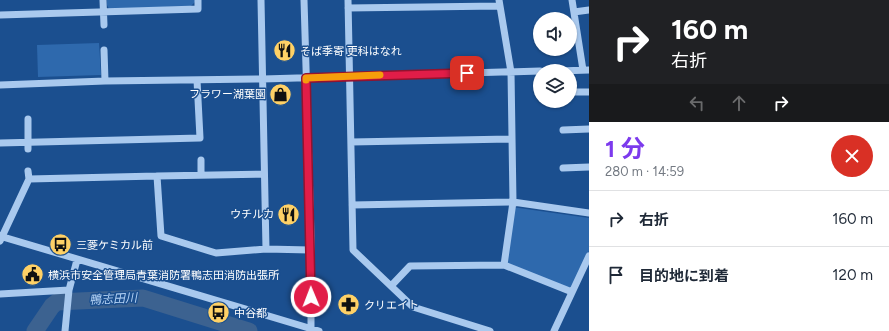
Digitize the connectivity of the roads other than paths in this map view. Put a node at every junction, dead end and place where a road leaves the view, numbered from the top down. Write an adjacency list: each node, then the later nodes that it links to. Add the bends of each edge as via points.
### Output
1 (103, 0): 10 (street)
2 (198, 0): 10 (street, via 198,9)
3 (261, 0): 21 (street)
4 (304, 0): 20 (street)
5 (348, 0): 8 (street)
6 (572, 0): 11 (street)
7 (499, 3): 8 (street); 18 (street)
8 (348, 8): 19 (street)
9 (589, 10): 11 (street)
10 (104, 12): 12 (street); 13 (street)
11 (574, 12)
12 (0, 15)
13 (104, 25)
14 (577, 26): 16 (street)
15 (104, 50): 23 (street)
16 (586, 70)
17 (533, 71): 18 (street)
18 (510, 72): 19 (street); 31 (street)
19 (350, 76): 20 (street); 32 (street)
20 (306, 78): 21 (street); 49 (street)
21 (263, 79): 22 (street); 40 (street)
22 (198, 80): 23 (street); 30 (street)
23 (105, 81): 24 (street)
24 (0, 85)
25 (577, 92): 26 (street)
26 (589, 92)
27 (28, 119): 34 (street)
28 (564, 130): 29 (street)
29 (589, 130)
30 (200, 138): 34 (street); 35 (street)
31 (511, 139): 32 (street); 44 (street)
32 (351, 142): 45 (street)
33 (0, 143): 34 (street)
34 (28, 146)
35 (201, 146)
36 (201, 160): 41 (street)
37 (589, 167): 38 (street)
38 (564, 168)
39 (28, 171): 43 (street)
40 (264, 174): 41 (street); 48 (street)
41 (201, 175): 42 (street)
42 (157, 176): 43 (street); 48 (street, via 161,236 216,253)
43 (29, 179): 47 (street)
44 (513, 202): 45 (street); 46 (street); 52 (street)
45 (352, 206): 53 (street, via 353,250)
46 (589, 213)
47 (1, 238): 51 (street)
48 (266, 249): 49 (street)
49 (310, 250): 57 (street)
50 (589, 256): 54 (street)
51 (77, 260): 56 (street); 57 (street)
52 (504, 265): 53 (street, via 410,266); 54 (street)
53 (391, 286): 59 (street, via 413,307)
54 (572, 292): 60 (street)
55 (0, 294): 56 (street)
56 (69, 294): 58 (street)
57 (314, 330)
58 (65, 331)
59 (490, 331)
60 (554, 331)

